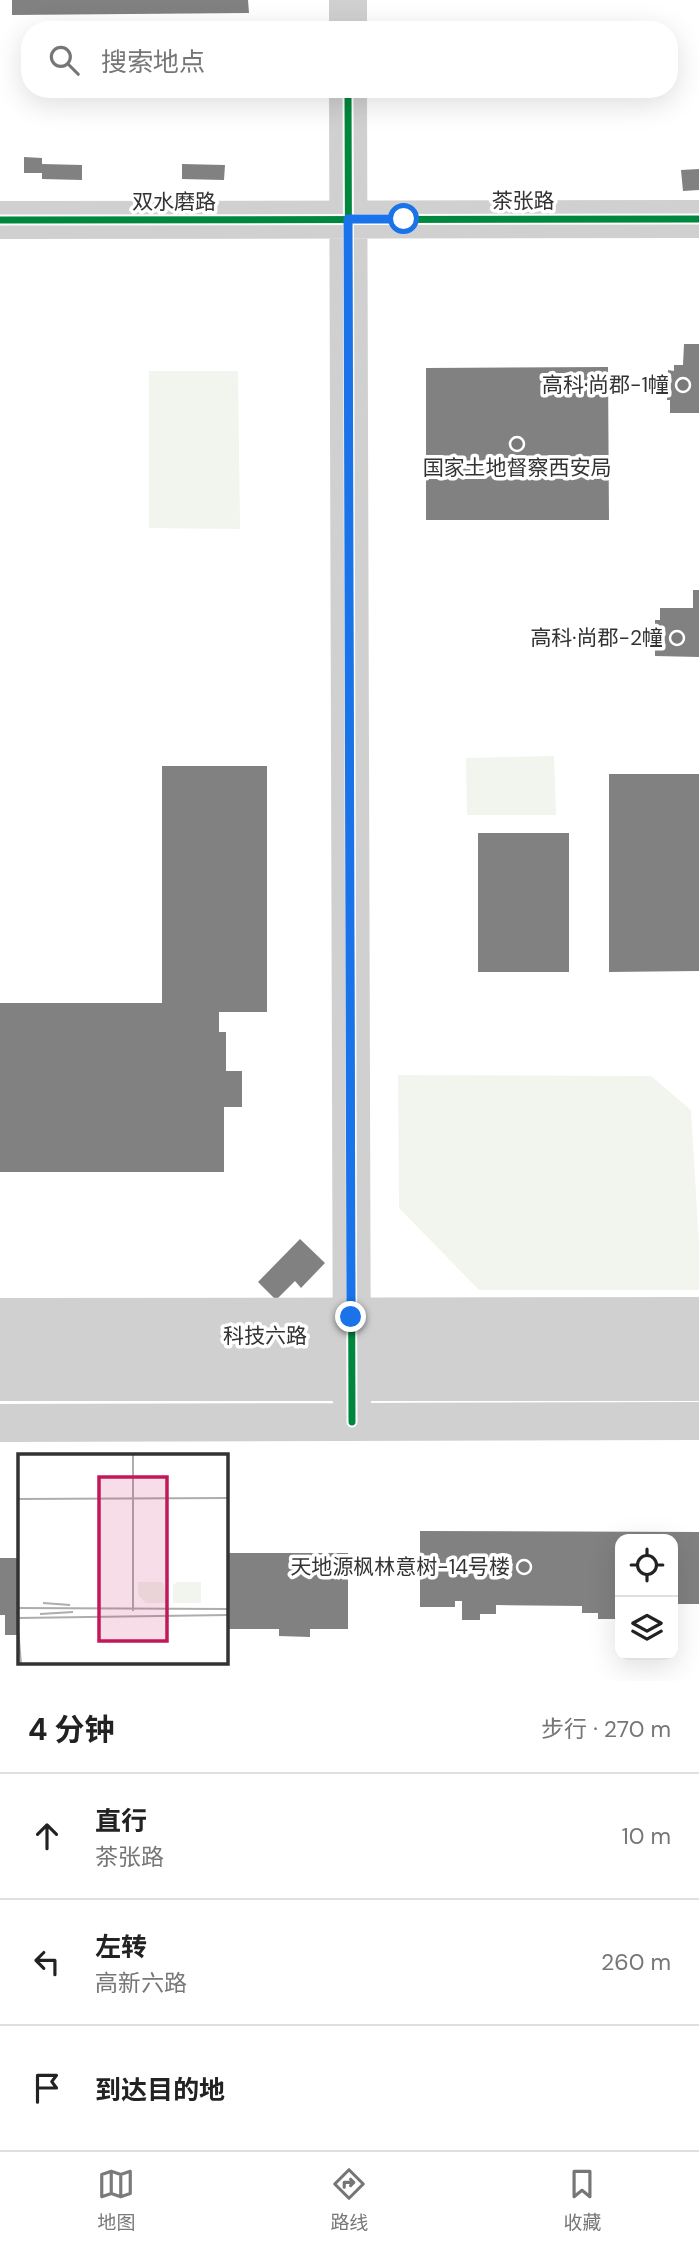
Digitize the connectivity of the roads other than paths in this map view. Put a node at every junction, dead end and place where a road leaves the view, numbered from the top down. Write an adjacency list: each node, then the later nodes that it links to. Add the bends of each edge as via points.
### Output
1 (348, 0): 2 (main road)
2 (348, 21)
3 (348, 98): 4 (main road)
4 (348, 219): 5 (main road, 茶张路); 6 (main road, 双水磨路); 9 (main road)
5 (699, 219)
6 (0, 220)
7 (0, 1317): 9 (main road)
8 (699, 1317): 9 (main road)
9 (351, 1351): 10 (main road, 科技六路); 11 (main road, 科技六路); 12 (main road, 科技六路); 13 (main road, 科技六路); 15 (main road)
10 (699, 1352)
11 (0, 1354)
12 (0, 1382)
13 (699, 1382)
14 (699, 1421): 15 (main road)
15 (352, 1422): 16 (main road)
16 (0, 1423)

